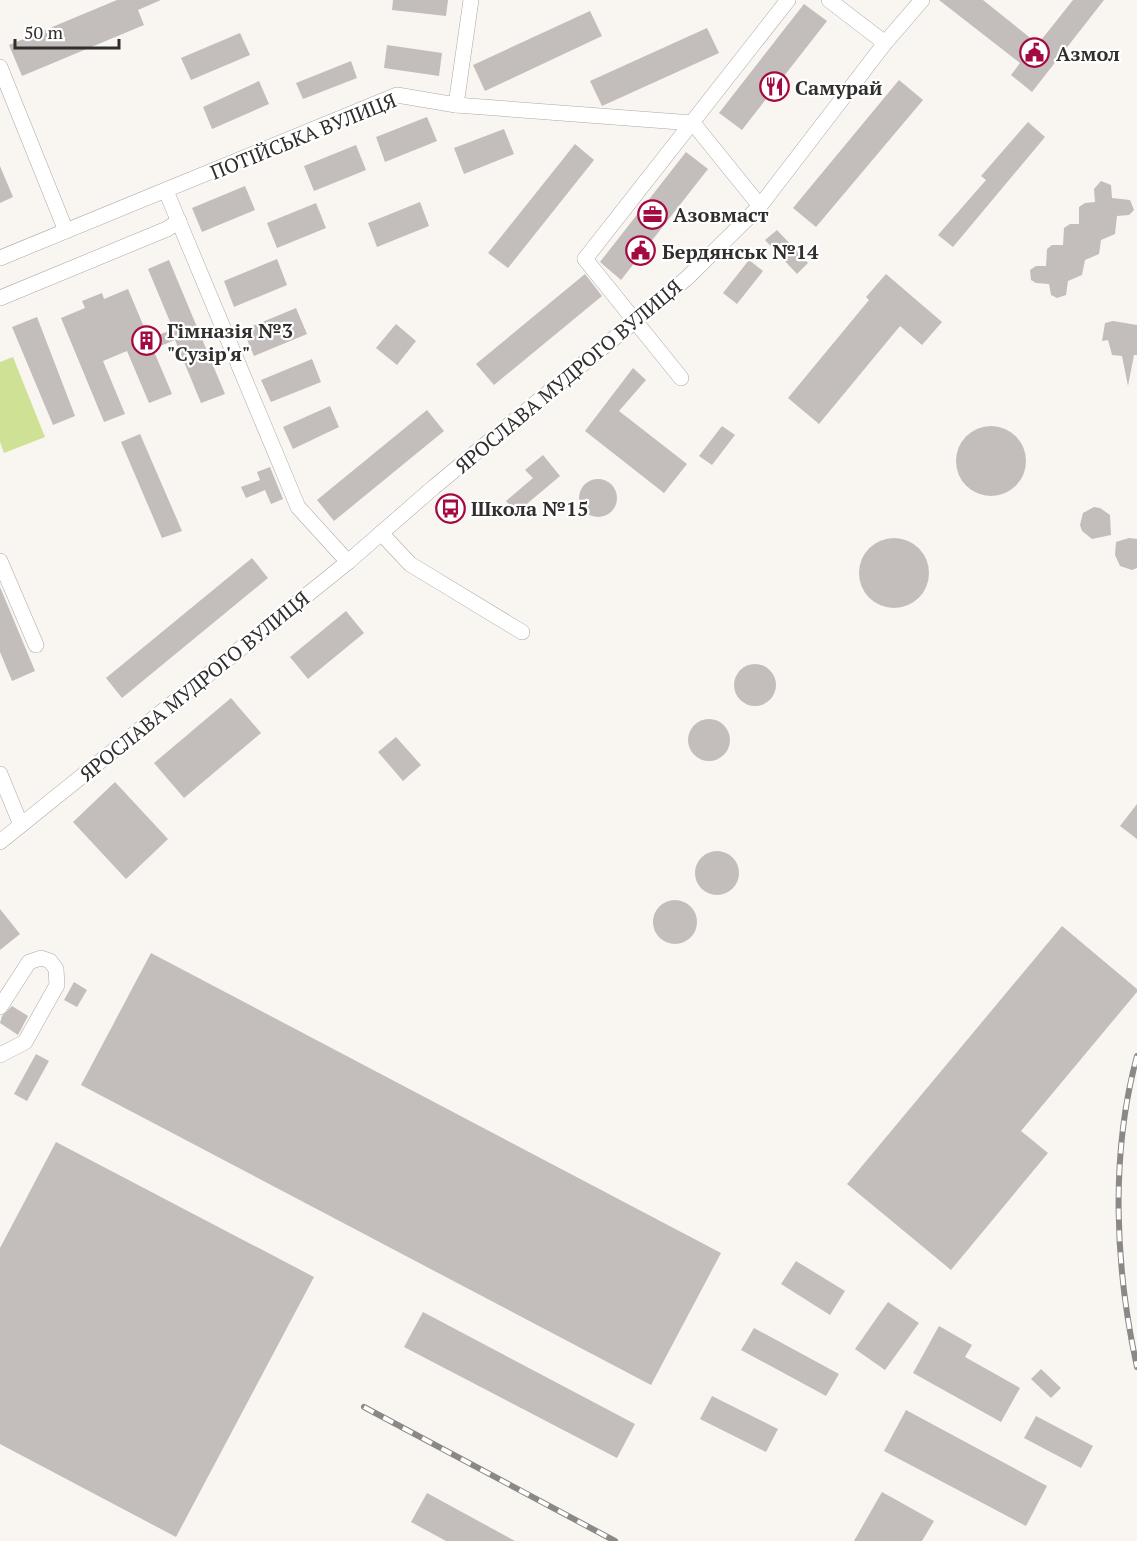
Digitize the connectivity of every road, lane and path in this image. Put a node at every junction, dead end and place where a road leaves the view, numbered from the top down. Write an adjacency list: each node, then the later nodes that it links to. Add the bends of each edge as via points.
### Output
1 (471, 0): 7 (street)
2 (788, 0): 8 (street)
3 (829, 0): 5 (street)
4 (922, 0): 5 (street, ЯРОСЛАВА МУДРОГО ВУЛИЦЯ)
5 (885, 43): 10 (street, ЯРОСЛАВА МУДРОГО ВУЛИЦЯ)
6 (0, 68): 12 (street)
7 (456, 105): 8 (street, ПОТІЙСЬКА ВУЛИЦЯ); 9 (street, ПОТІЙСЬКА ВУЛИЦЯ, via 397,95)
8 (693, 123): 10 (street); 15 (street, via 585,259)
9 (166, 191): 11 (street); 12 (street, ПОТІЙСЬКА ВУЛИЦЯ)
10 (760, 206): 15 (street, ЯРОСЛАВА МУДРОГО ВУЛИЦЯ, via 687,278)
11 (179, 221): 14 (street); 19 (street, via 298,507)
12 (66, 231): 13 (street, ПОТІЙСЬКА ВУЛИЦЯ)
13 (0, 258)
14 (0, 298)
15 (634, 322): 16 (street); 17 (street, ЯРОСЛАВА МУДРОГО ВУЛИЦЯ)
16 (681, 378)
17 (381, 533): 19 (street, ЯРОСЛАВА МУДРОГО ВУЛИЦЯ); 20 (street, via 410,564)
18 (0, 561): 21 (street)
19 (348, 562): 23 (street, ЯРОСЛАВА МУДРОГО ВУЛИЦЯ)
20 (522, 632)
21 (36, 645)
22 (0, 774): 23 (street)
23 (21, 825): 24 (street, ЯРОСЛАВА МУДРОГО ВУЛИЦЯ)
24 (0, 842)
25 (0, 1007): 26 (street, via 29,962 41,958 50,961 56,969 57,985 25,1042)
26 (0, 1055)

